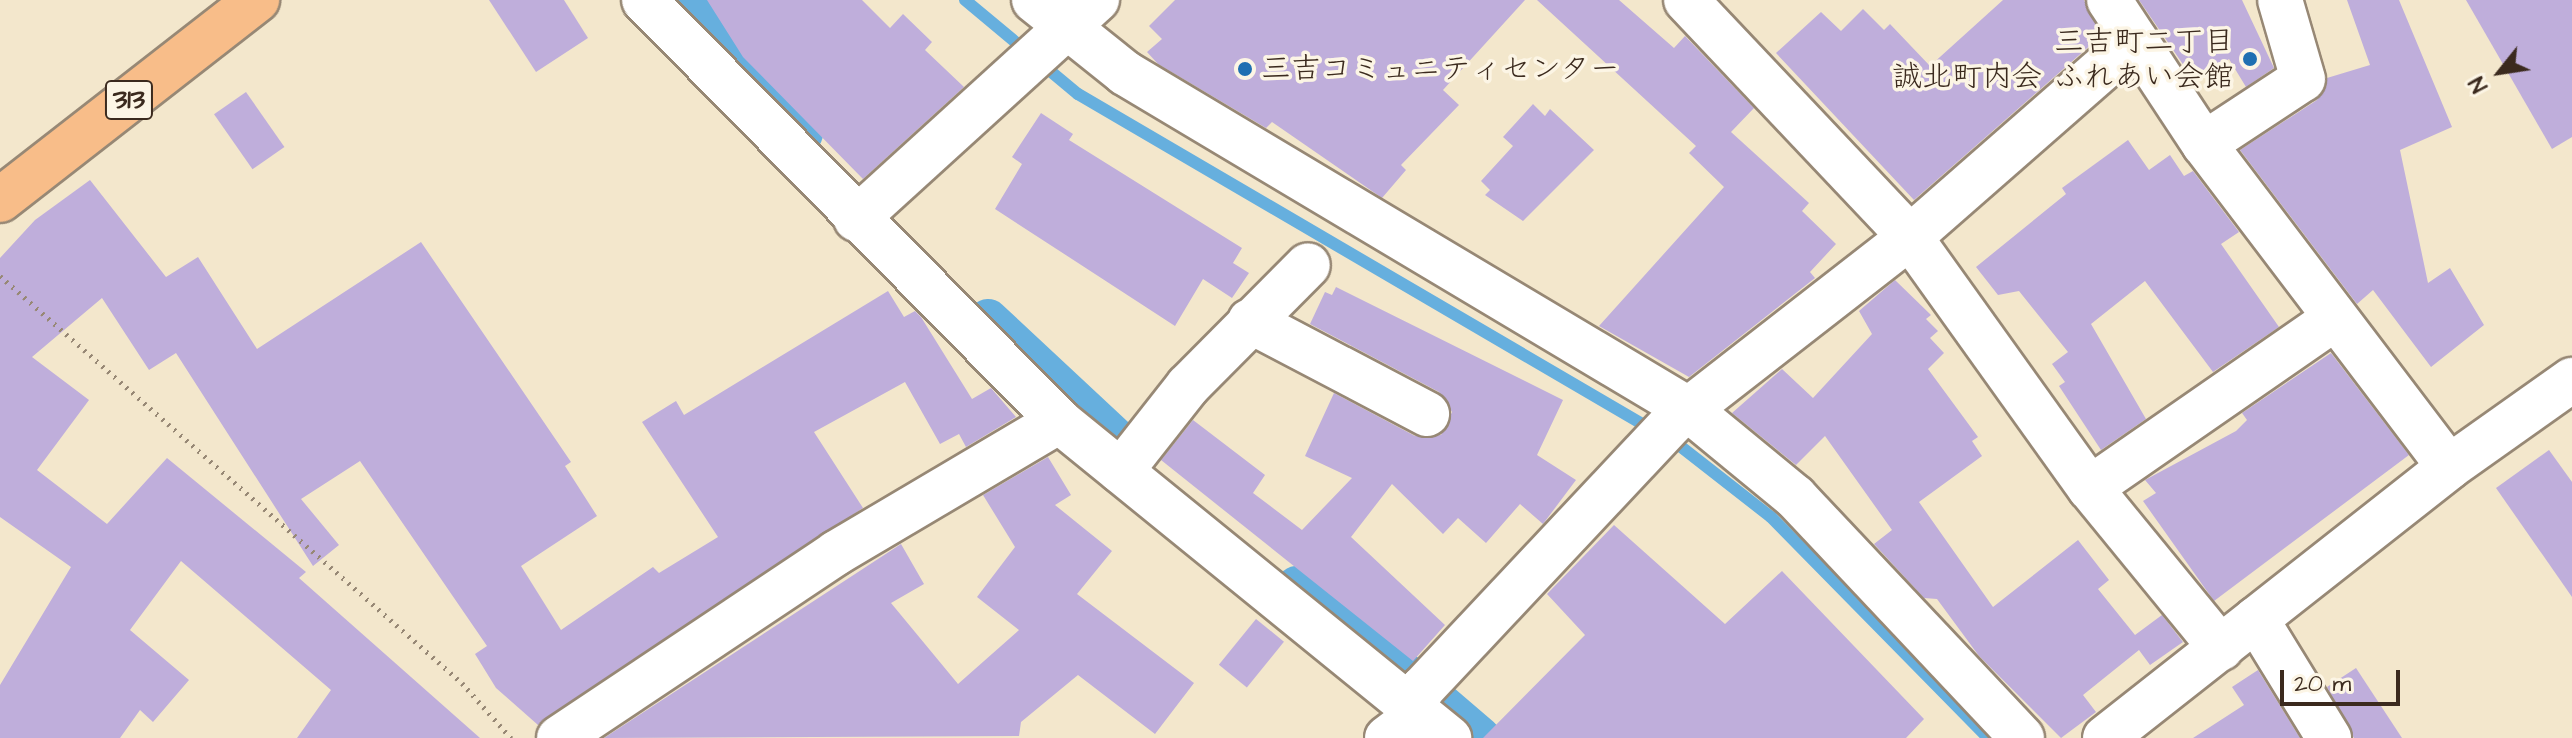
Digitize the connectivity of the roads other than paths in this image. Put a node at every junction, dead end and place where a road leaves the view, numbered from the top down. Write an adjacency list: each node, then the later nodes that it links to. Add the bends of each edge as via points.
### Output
1 (257, 0): 11 (highway, 313)
2 (644, 0): 12 (street)
3 (1034, 0): 8 (street)
4 (1097, 0): 8 (street)
5 (2109, 0): 9 (street)
6 (2280, 0): 10 (street, via 2303,79)
7 (1693, 2): 13 (street)
8 (1060, 34): 12 (street); 19 (street, via 1333,203 1486,285)
9 (2135, 40): 10 (street); 13 (street)
10 (2204, 144): 15 (street)
11 (0, 200)
12 (856, 219): 20 (street)
13 (1910, 237): 19 (street); 23 (street)
14 (1308, 265): 16 (street)
15 (2334, 319): 22 (street); 23 (street)
16 (1250, 321): 18 (street); 21 (street)
17 (2571, 383): 22 (street)
18 (1427, 414)
19 (1682, 415): 26 (street); 29 (street, via 1795,497)
20 (1059, 421): 21 (street); 27 (street, via 836,553)
21 (1132, 457): 26 (street)
22 (2449, 467): 24 (street)
23 (2090, 488): 25 (street)
24 (2256, 619): 25 (street); 31 (street)
25 (2221, 648): 30 (street)
26 (1398, 721): 28 (street)
27 (559, 738)
28 (1449, 738)
29 (2022, 738)
30 (2105, 738)
31 (2329, 738)

